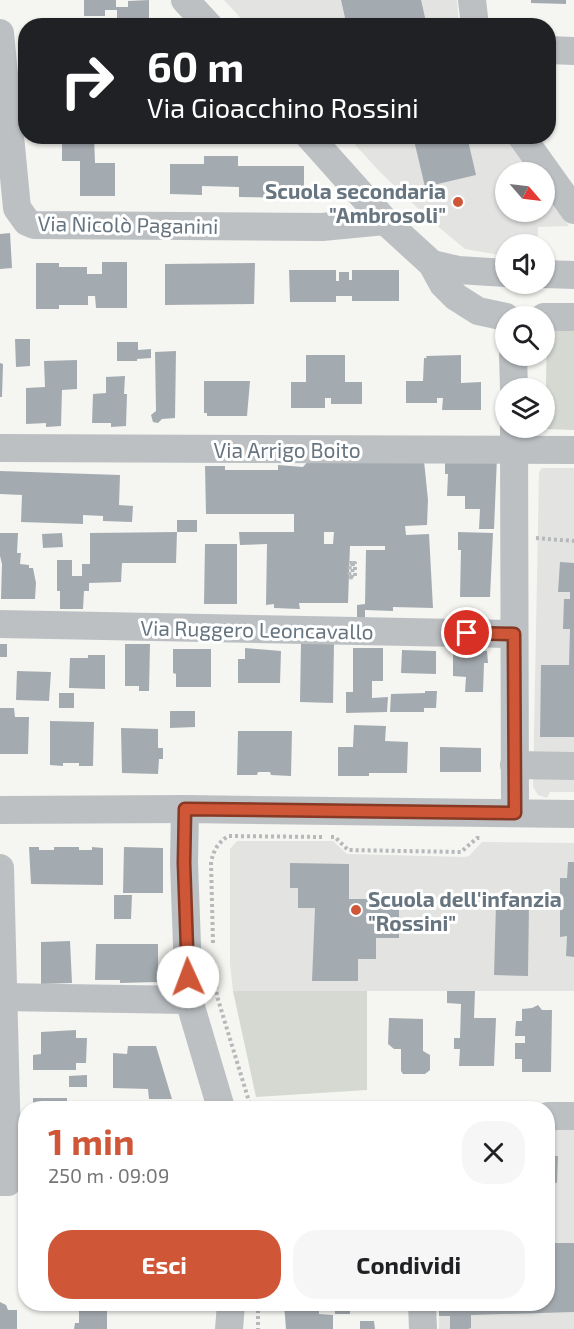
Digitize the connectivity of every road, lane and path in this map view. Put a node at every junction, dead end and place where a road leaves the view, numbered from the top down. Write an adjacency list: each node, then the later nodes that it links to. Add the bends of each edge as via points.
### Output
1 (185, 0): 3 (street)
2 (472, 0): 4 (street)
3 (202, 18)
4 (474, 18)
5 (0, 33): 11 (street, Via Nicolò Paganini, via 17,208 27,222 322,228)
6 (556, 50): 7 (street)
7 (574, 51)
8 (316, 144): 11 (street)
9 (527, 144): 10 (street)
10 (574, 210)
11 (385, 221): 12 (street)
12 (432, 264): 13 (street); 16 (street, via 456,297 478,311)
13 (495, 272)
14 (555, 274): 15 (street)
15 (574, 275)
16 (495, 315)
17 (555, 317): 18 (street)
18 (574, 317)
19 (514, 438): 20 (street, Via Arrigo Boito); 21 (street, Via Arrigo Boito); 22 (street)
20 (0, 448)
21 (574, 450)
22 (514, 536): 23 (path); 27 (street)
23 (574, 541)
24 (352, 563): 25 (path)
25 (352, 577)
26 (0, 624): 27 (street, Via Ruggero Leoncavallo)
27 (514, 634): 28 (street)
28 (514, 765): 29 (street); 32 (street)
29 (574, 766)
30 (185, 809): 31 (street); 32 (street); 37 (street)
31 (0, 810)
32 (515, 813): 33 (street)
33 (574, 814)
34 (488, 838): 39 (path, via 477,838 461,852 348,850 335,837 228,836 219,842 213,852 211,873 215,979)
35 (0, 868): 36 (street)
36 (1, 997): 37 (street); 42 (street)
37 (189, 1000): 38 (street)
38 (219, 1101)
39 (249, 1101)
40 (555, 1116): 41 (street)
41 (574, 1116)
42 (4, 1182)
43 (422, 1311): 46 (street)
44 (238, 1315): 45 (path)
45 (258, 1329)
46 (423, 1329)

